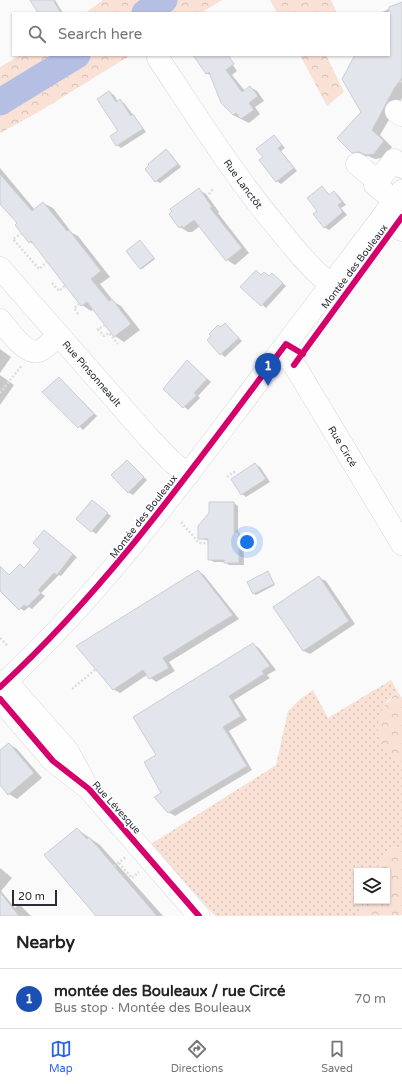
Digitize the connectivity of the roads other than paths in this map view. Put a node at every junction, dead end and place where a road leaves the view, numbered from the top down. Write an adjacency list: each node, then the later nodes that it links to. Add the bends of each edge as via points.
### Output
1 (158, 58): 8 (street, Rue Lanctôt, via 215,145 258,203 308,265)
2 (357, 164): 4 (street)
3 (402, 166): 4 (street, via 394,160)
4 (378, 181): 5 (street, via 375,185)
5 (395, 200): 6 (street); 8 (street, Montée des Bouleaux)
6 (402, 230)
7 (0, 268): 10 (street, Rue Pinsonneault)
8 (330, 285): 11 (street, Montée des Bouleaux)
9 (0, 320): 10 (street, via 19,343 31,351 40,350)
10 (58, 335): 12 (street, Rue Pinsonneault, via 149,438)
11 (282, 350): 12 (street, Montée des Bouleaux); 13 (street, Rue Circé, via 296,368)
12 (188, 474): 14 (street, Montée des Bouleaux, via 91,595)
13 (402, 544)
14 (2, 689): 15 (street, Rue Lévesque, via 67,750 88,789)
15 (199, 916)

